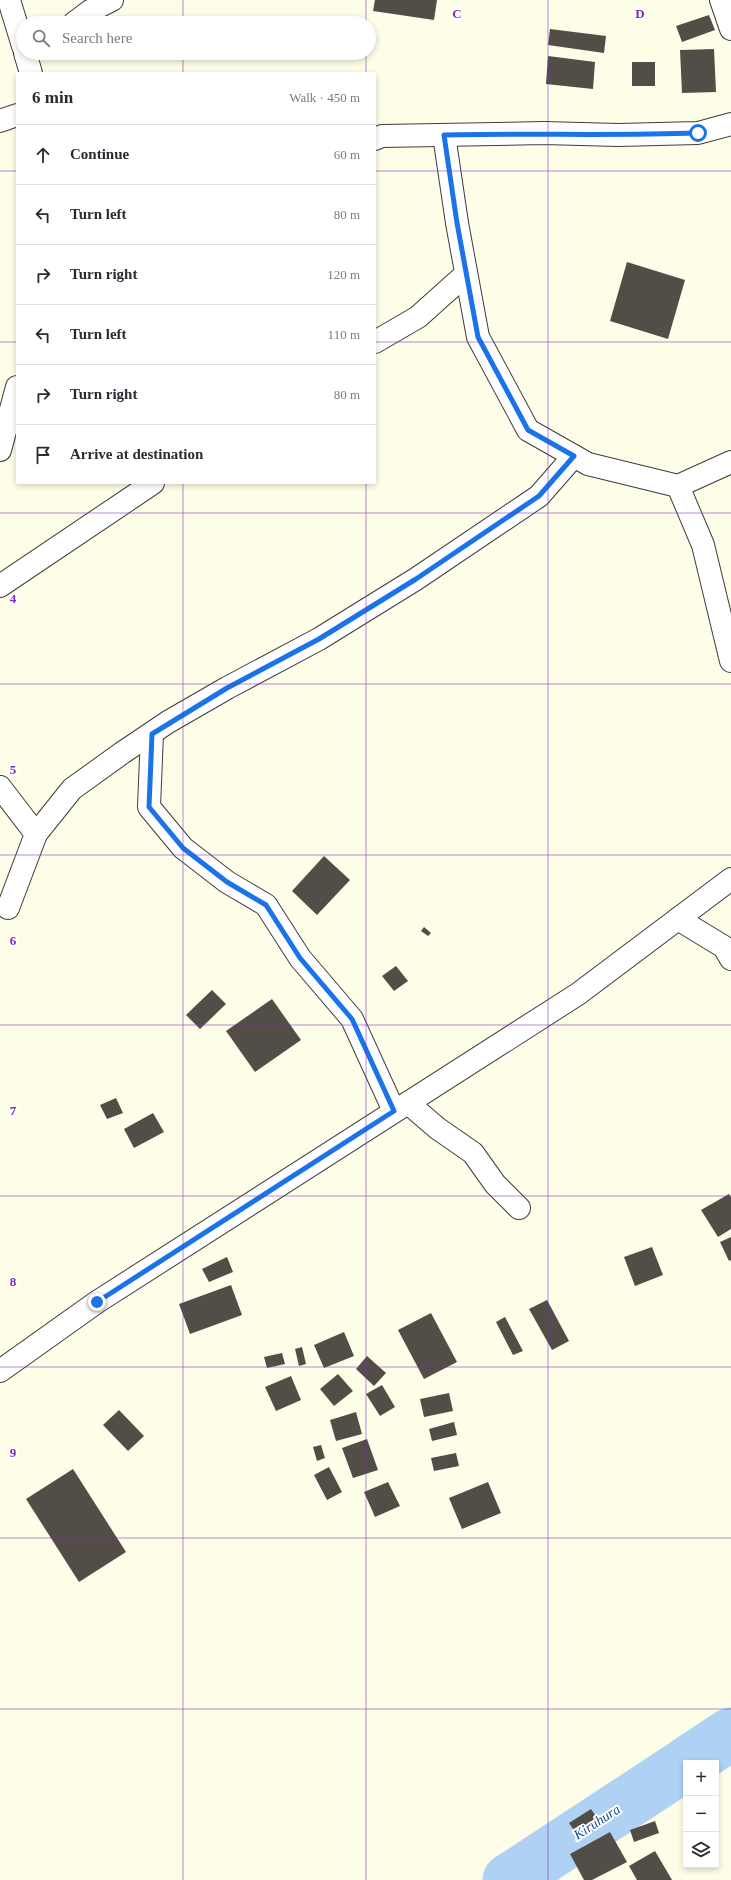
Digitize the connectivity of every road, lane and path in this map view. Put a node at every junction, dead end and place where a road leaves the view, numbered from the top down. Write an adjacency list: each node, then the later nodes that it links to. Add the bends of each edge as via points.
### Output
1 (9, 0): 5 (street)
2 (112, 0): 4 (street)
3 (721, 0): 6 (street)
4 (86, 16)
5 (16, 22)
6 (731, 29)
7 (16, 115): 8 (street)
8 (0, 121)
9 (731, 124): 10 (street, via 691,133)
10 (444, 135): 11 (street); 12 (street)
11 (376, 138)
12 (466, 274): 13 (street, via 418,318); 16 (street, via 478,337 528,430)
13 (376, 341)
14 (16, 391): 15 (street)
15 (0, 450)
16 (574, 456): 19 (street, via 588,464); 22 (street, via 539,496 416,579 319,639 227,688)
17 (731, 462): 19 (street)
18 (152, 484): 20 (street)
19 (678, 486): 21 (street, via 703,546)
20 (0, 586)
21 (731, 661)
22 (152, 734): 24 (street, via 72,789); 29 (street, via 149,807 183,848 227,882 266,905 300,958 352,1019)
23 (0, 787): 24 (street)
24 (36, 834): 26 (street)
25 (731, 879): 27 (street)
26 (8, 908)
27 (678, 920): 28 (street, via 724,947); 29 (street, via 578,994)
28 (731, 959)
29 (401, 1107): 30 (street, via 474,1153 495,1184); 31 (street, via 97,1302)
30 (519, 1208)
31 (0, 1371)

